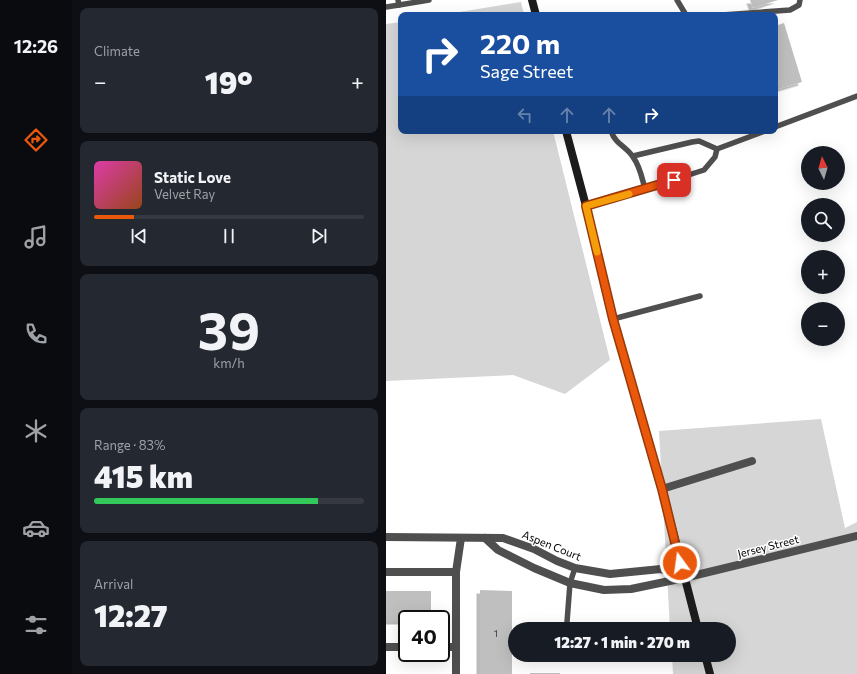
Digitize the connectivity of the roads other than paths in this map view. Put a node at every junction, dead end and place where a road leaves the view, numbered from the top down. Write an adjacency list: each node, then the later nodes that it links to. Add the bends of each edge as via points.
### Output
1 (428, 0): 5 (lane)
2 (532, 0): 7 (street)
3 (677, 0): 8 (lane)
4 (800, 0): 9 (lane, via 799,5 790,10)
5 (399, 2): 6 (lane)
6 (386, 6)
7 (535, 12)
8 (684, 12)
9 (763, 12)
10 (857, 96): 11 (lane)
11 (778, 126)
12 (567, 134): 18 (street)
13 (612, 134): 16 (lane, via 614,139)
14 (757, 134): 15 (lane)
15 (717, 149): 16 (lane, via 699,141); 17 (lane, via 704,170)
16 (633, 156): 17 (lane, via 642,174)
17 (645, 189): 18 (lane)
18 (586, 206): 20 (street)
19 (700, 296): 20 (lane)
20 (613, 319): 22 (street)
21 (752, 461): 22 (street)
22 (662, 489): 30 (street)
23 (857, 536): 30 (street, Jersey Street)
24 (386, 537): 25 (street, Aspen Court)
25 (461, 538): 26 (street, Aspen Court); 29 (street)
26 (485, 538): 27 (street, Aspen Court, via 503,538); 31 (street, via 498,550)
27 (575, 568): 30 (street, Aspen Court, via 610,574 660,569); 31 (lane)
28 (386, 572): 29 (street)
29 (456, 572): 37 (street)
30 (684, 578): 31 (street, via 631,589 604,590); 33 (street)
31 (570, 583): 32 (lane)
32 (567, 622)
33 (696, 622)
34 (386, 647): 35 (street)
35 (398, 647)
36 (450, 647): 37 (street)
37 (456, 647): 39 (street)
38 (707, 662): 40 (street)
39 (456, 674)
40 (710, 674)

